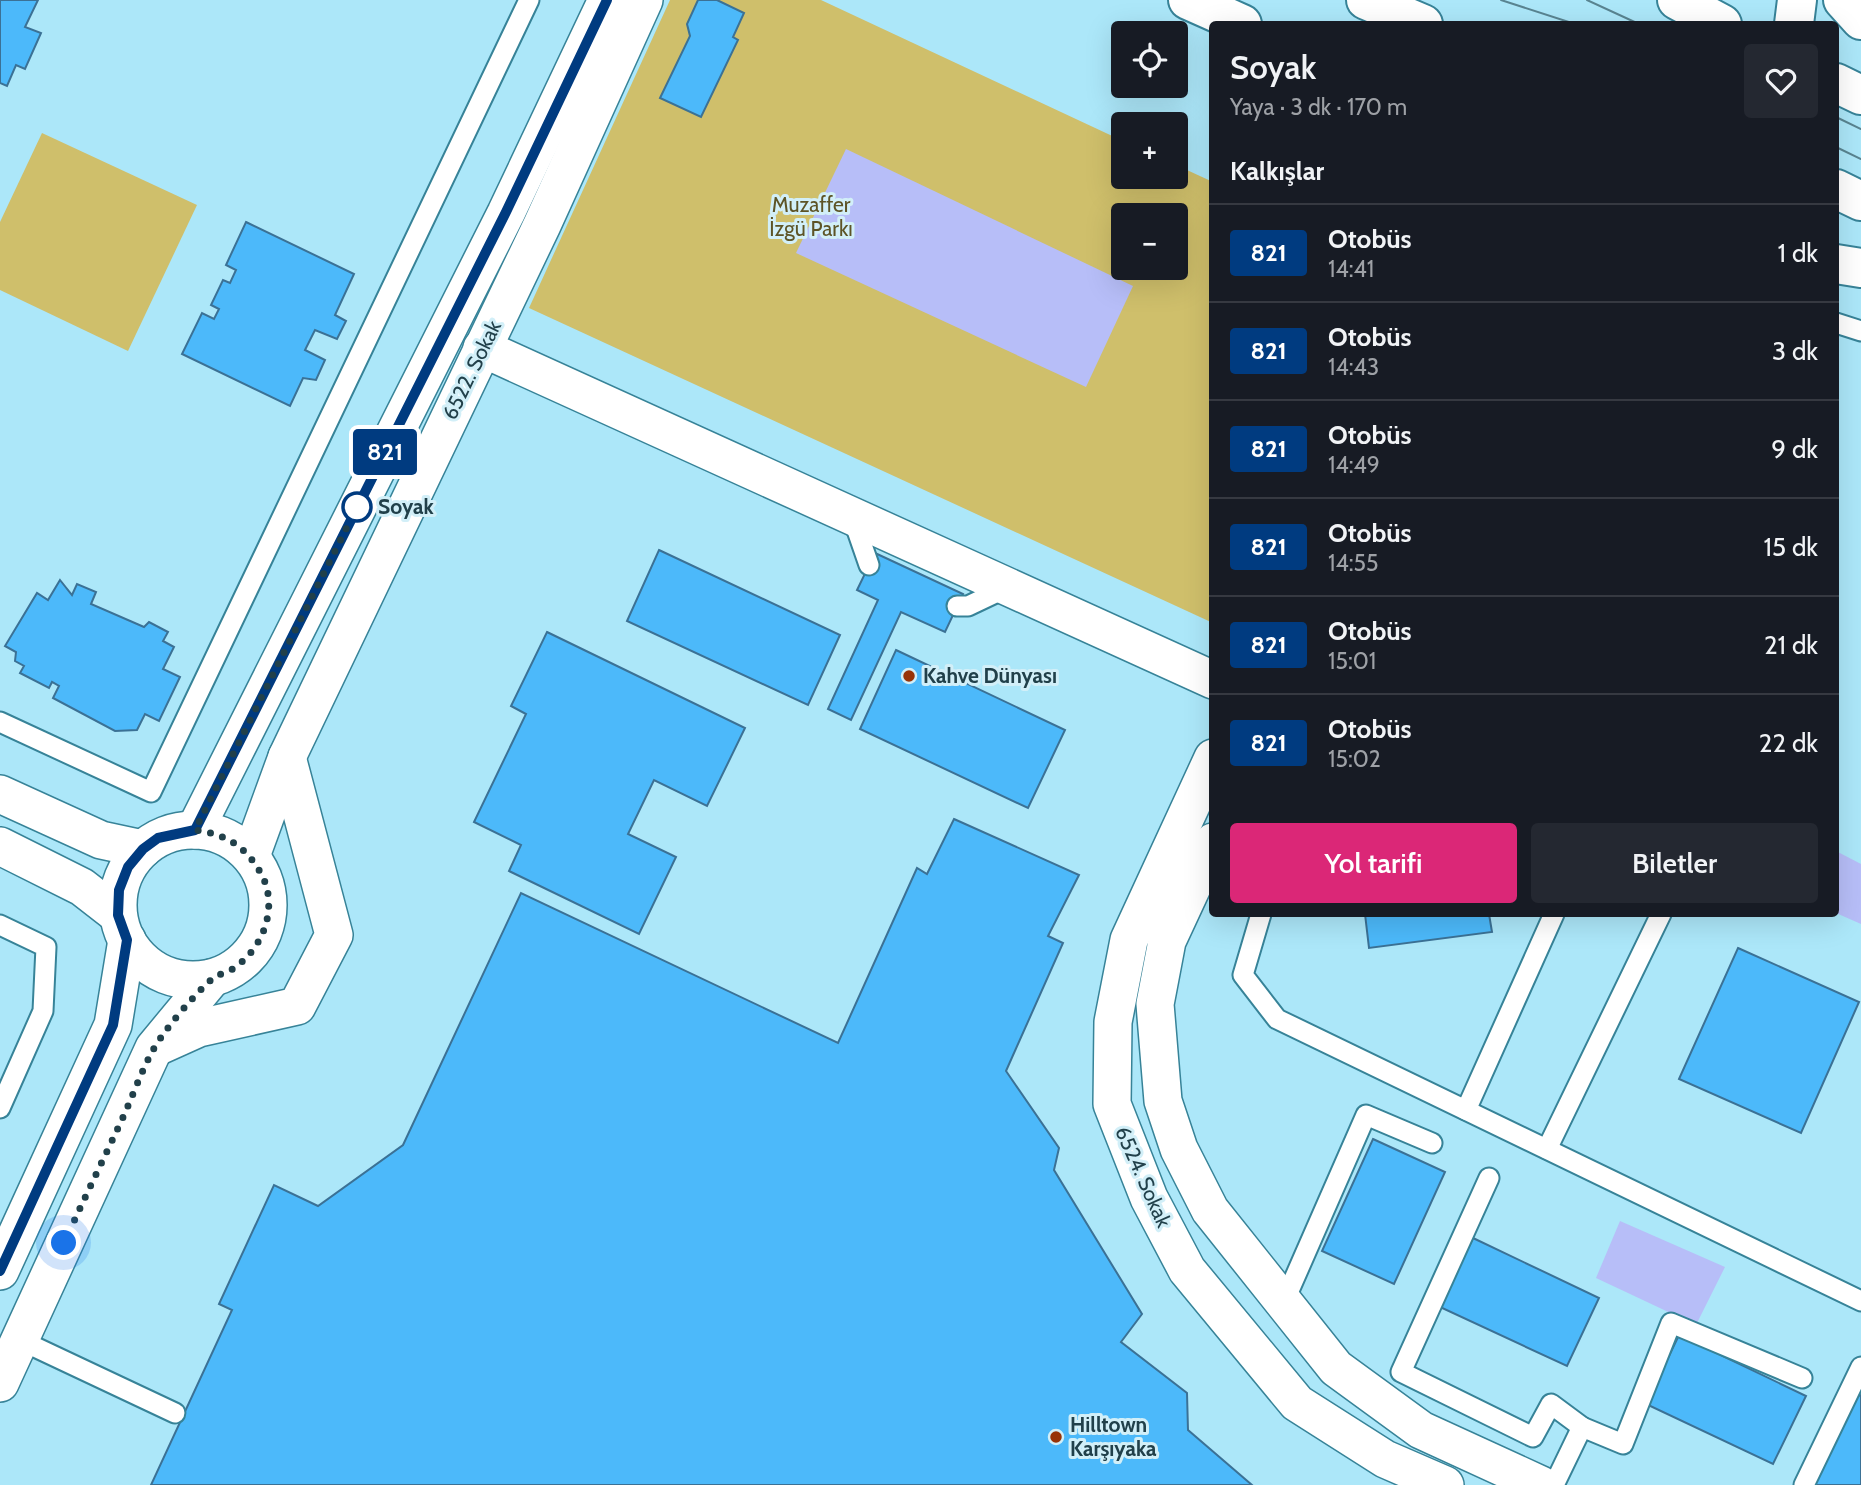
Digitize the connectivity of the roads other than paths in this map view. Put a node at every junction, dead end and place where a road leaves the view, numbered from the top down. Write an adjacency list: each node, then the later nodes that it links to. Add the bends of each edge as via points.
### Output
1 (530, 0): 28 (lane, via 151,792)
2 (607, 0): 32 (street, 6522. Sokak)
3 (644, 0): 22 (street, 6522. Sokak)
4 (1188, 0): 10 (main road)
5 (1366, 0): 11 (main road)
6 (1677, 0): 12 (main road)
7 (1797, 0): 13 (main road)
8 (1843, 0): 9 (main road)
9 (1861, 20)
10 (1235, 21)
11 (1416, 21)
12 (1716, 21)
13 (1794, 21)
14 (1839, 84): 15 (main road)
15 (1861, 95)
16 (1839, 190): 17 (main road)
17 (1861, 201)
18 (1839, 264): 19 (main road)
19 (1861, 268)
20 (1839, 324): 21 (lane)
21 (1861, 331)
22 (482, 348): 23 (street); 29 (street, 6522. Sokak)
23 (852, 515): 24 (lane); 25 (street)
24 (869, 565)
25 (1009, 587): 26 (lane, via 968,606); 27 (street)
26 (957, 606)
27 (1209, 678)
28 (0, 722)
29 (287, 757): 36 (street, 6522. Sokak); 43 (street, via 334,935 298,1006 199,1028)
30 (1209, 767): 58 (street, 6524. Sokak, via 1129,940 1113,1023 1112,1104 1149,1198 1187,1270 1297,1403 1385,1460)
31 (0, 794): 34 (street, via 101,841)
32 (195, 830): 34 (street, via 158,838); 36 (street, via 216,833)
33 (0, 846): 41 (street, via 82,887)
34 (143, 849): 41 (street, via 128,867 119,890)
35 (1209, 851): 51 (street, via 1167,941 1155,1004 1163,1101 1179,1149 1210,1210)
36 (251, 856): 42 (street, via 268,895 268,917 261,938 241,963)
37 (1260, 917): 45 (lane, via 1243,975 1277,1019)
38 (1553, 917): 45 (lane)
39 (1660, 917): 47 (lane)
40 (0, 925): 44 (lane, via 46,947 43,1012)
41 (122, 927): 42 (street, via 146,962 171,977); 49 (street, via 113,1025)
42 (212, 978): 43 (street)
43 (154, 1048): 52 (street)
44 (0, 1108)
45 (1466, 1110): 47 (lane)
46 (1432, 1143): 51 (lane, via 1366,1115)
47 (1547, 1149): 50 (lane)
48 (1489, 1178): 57 (lane, via 1401,1372 1533,1437 1551,1404)
49 (0, 1271)
50 (1861, 1301)
51 (1284, 1302): 59 (street, via 1336,1368 1422,1430)
52 (20, 1340): 55 (street); 56 (lane)
53 (1861, 1367): 61 (lane)
54 (1802, 1378): 57 (lane, via 1671,1323 1623,1444)
55 (0, 1382)
56 (175, 1413)
57 (1582, 1427): 60 (lane)
58 (1444, 1485)
59 (1541, 1485)
60 (1554, 1485)
61 (1804, 1485)

